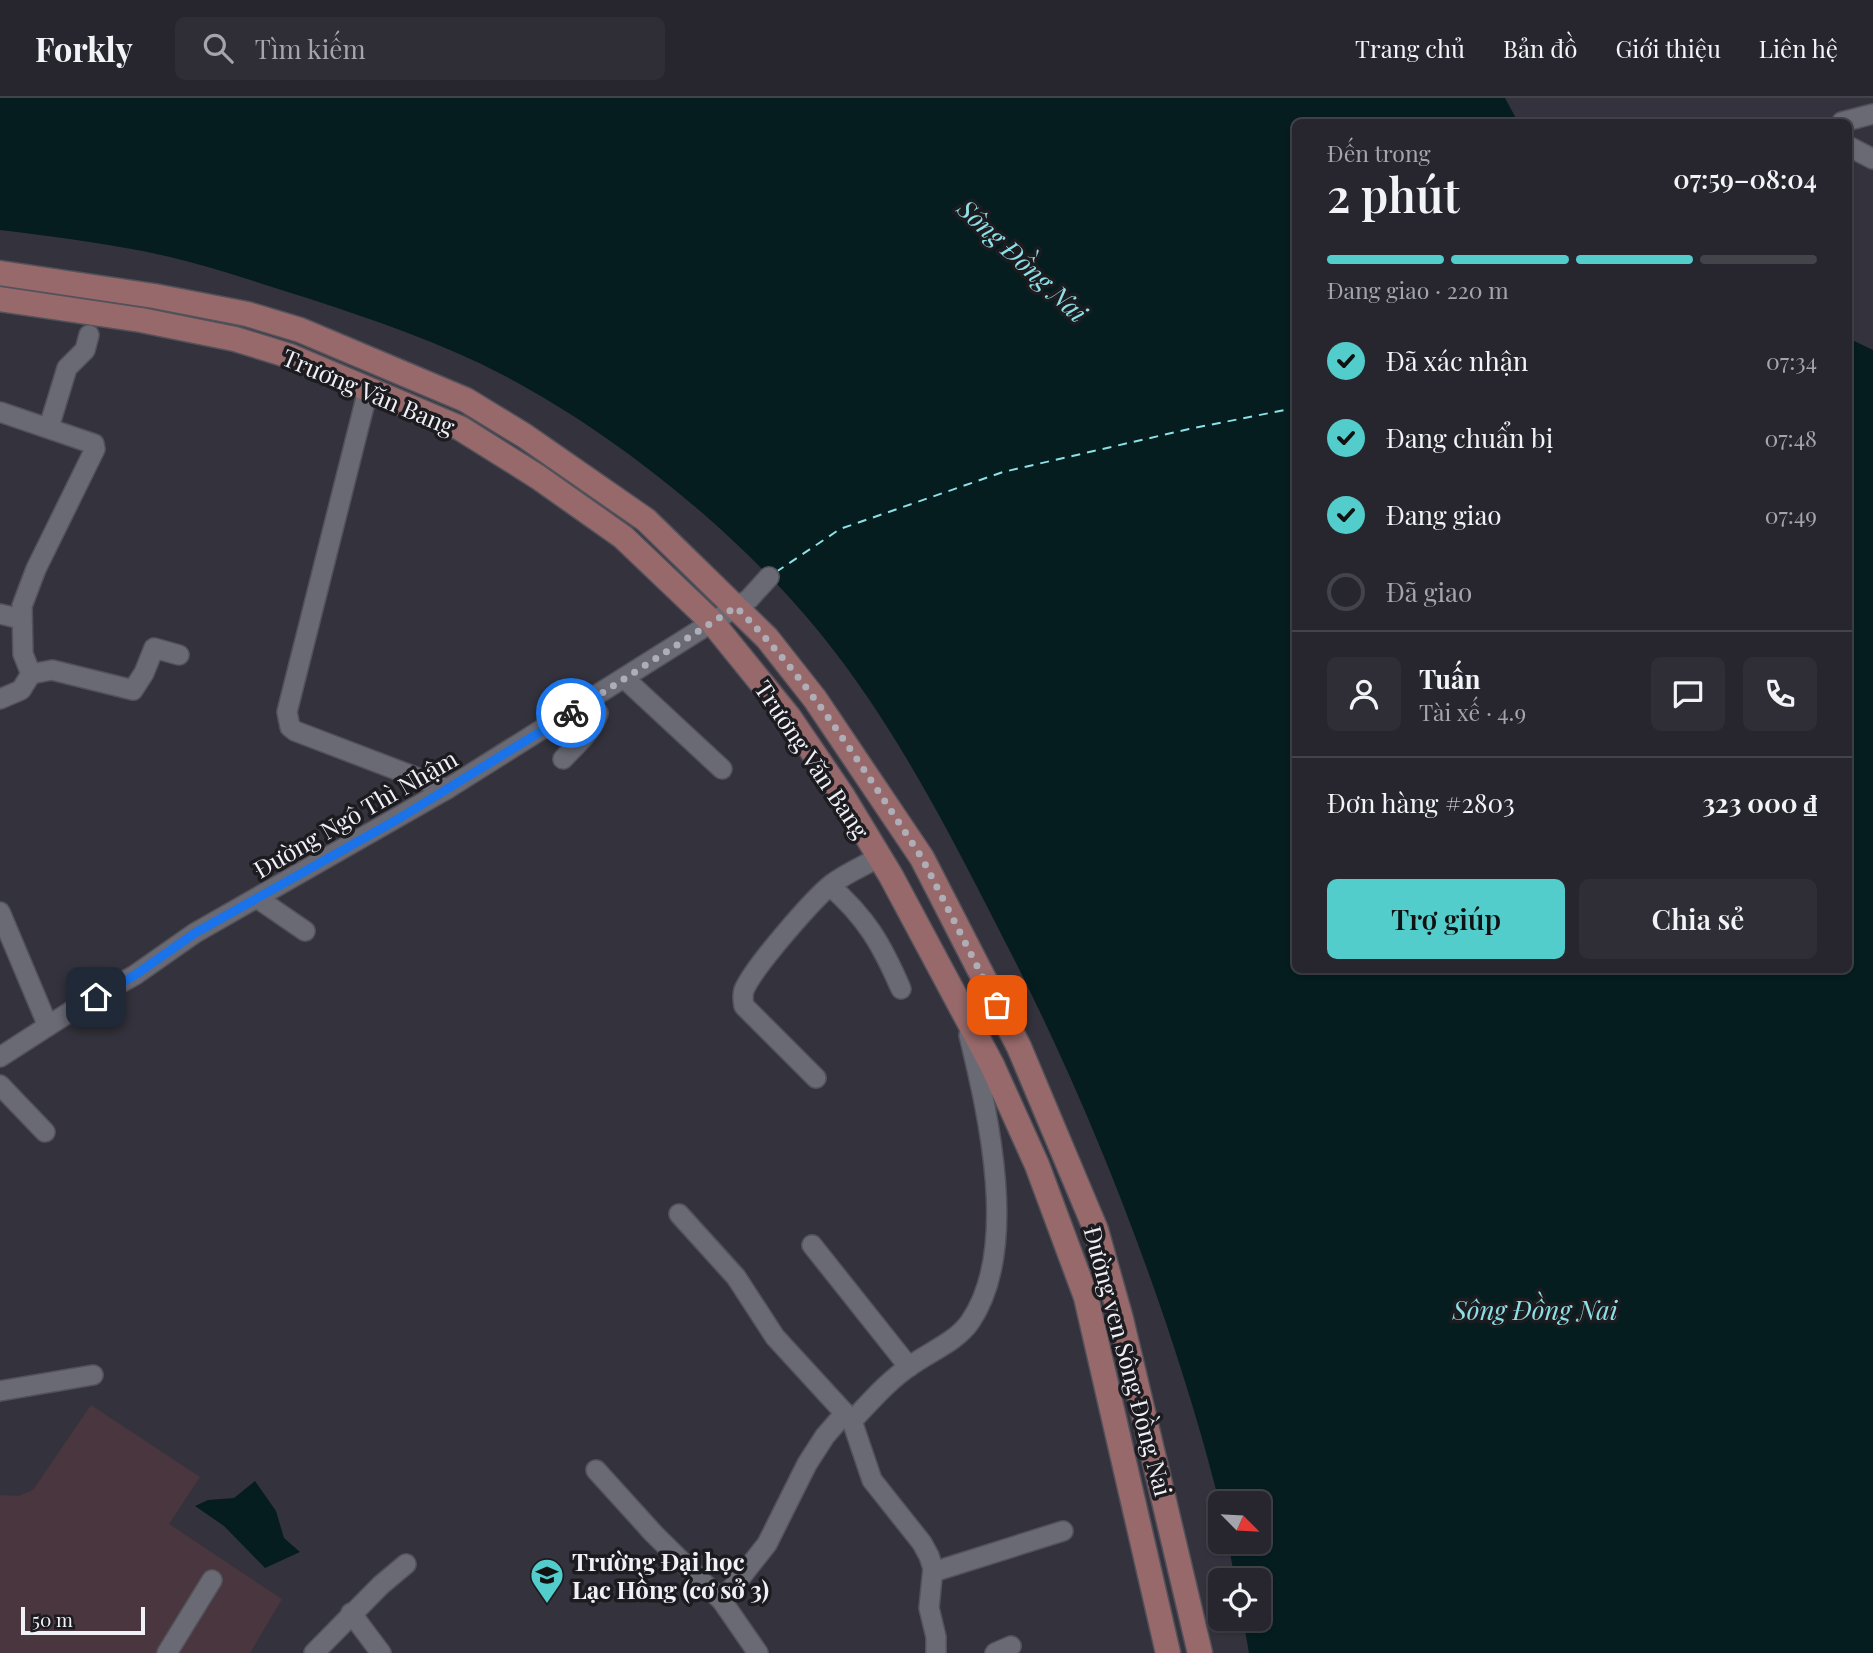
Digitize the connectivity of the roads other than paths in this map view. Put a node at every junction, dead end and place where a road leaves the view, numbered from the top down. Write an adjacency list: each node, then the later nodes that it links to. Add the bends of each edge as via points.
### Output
1 (1873, 114): 2 (street)
2 (1852, 119)
3 (1852, 148): 4 (street)
4 (1873, 159)
5 (0, 273): 12 (main road, Đường ven Sông Đồng Nai, via 247,314 300,330 466,400 646,520)
6 (0, 299): 15 (main road, Trương Văn Bang, via 235,338 290,356 460,428 622,537)
7 (89, 334): 10 (street, via 85,350 67,368)
8 (367, 394): 23 (street, via 287,712 290,727)
9 (0, 412): 10 (street)
10 (49, 427): 14 (street, via 94,444 95,449 36,569)
11 (769, 577): 12 (street, Đường Ngô Thì Nhậm)
12 (740, 605): 15 (street, Đường Ngô Thì Nhậm); 55 (main road, Đường ven Sông Đồng Nai, via 815,699 922,858 1019,1047 1096,1230 1128,1345)
13 (0, 614): 14 (street)
14 (21, 619): 17 (street, via 23,654)
15 (712, 622): 18 (street, Đường Ngô Thì Nhậm); 24 (main road, Trương Văn Bang, via 789,717)
16 (179, 655): 17 (street, via 154,648 133,690 52,670)
17 (31, 674): 19 (street, via 21,690)
18 (624, 678): 20 (street, Đường Ngô Thì Nhậm); 22 (street)
19 (0, 699)
20 (589, 702): 21 (street, via 597,713 596,721); 23 (street, Đường Ngô Thì Nhậm)
21 (563, 759)
22 (722, 769)
23 (447, 789): 26 (street, Đường Ngô Thì Nhậm)
24 (879, 857): 25 (street); 30 (main road, Trương Văn Bang)
25 (830, 886): 29 (street, via 869,925); 33 (street, via 763,962 742,996 744,1006)
26 (257, 898): 28 (street); 31 (street, Đường Ngô Thì Nhậm)
27 (0, 912): 31 (street)
28 (305, 931)
29 (901, 989)
30 (963, 1012): 38 (street, via 987,1109 997,1237 992,1268 970,1322); 54 (main road, Trương Văn Bang, via 1037,1165 1086,1297)
31 (48, 1026): 32 (street, Đường Ngô Thì Nhậm)
32 (0, 1057)
33 (816, 1078)
34 (0, 1085): 35 (street)
35 (45, 1132)
36 (679, 1214): 41 (street, via 721,1259 775,1337)
37 (812, 1245): 38 (street)
38 (909, 1367): 41 (street)
39 (93, 1376): 40 (street)
40 (0, 1391)
41 (848, 1417): 45 (street, via 872,1480 922,1543); 47 (street, via 825,1436 767,1544)
42 (596, 1470): 47 (street)
43 (1063, 1531): 45 (street)
44 (406, 1564): 48 (street)
45 (933, 1572): 53 (street, via 929,1608)
46 (212, 1580): 49 (street)
47 (722, 1601): 52 (street)
48 (351, 1614): 50 (street); 51 (street)
49 (167, 1653)
50 (314, 1653)
51 (381, 1653)
52 (758, 1653)
53 (936, 1653)
54 (1168, 1653)
55 (1200, 1653)

